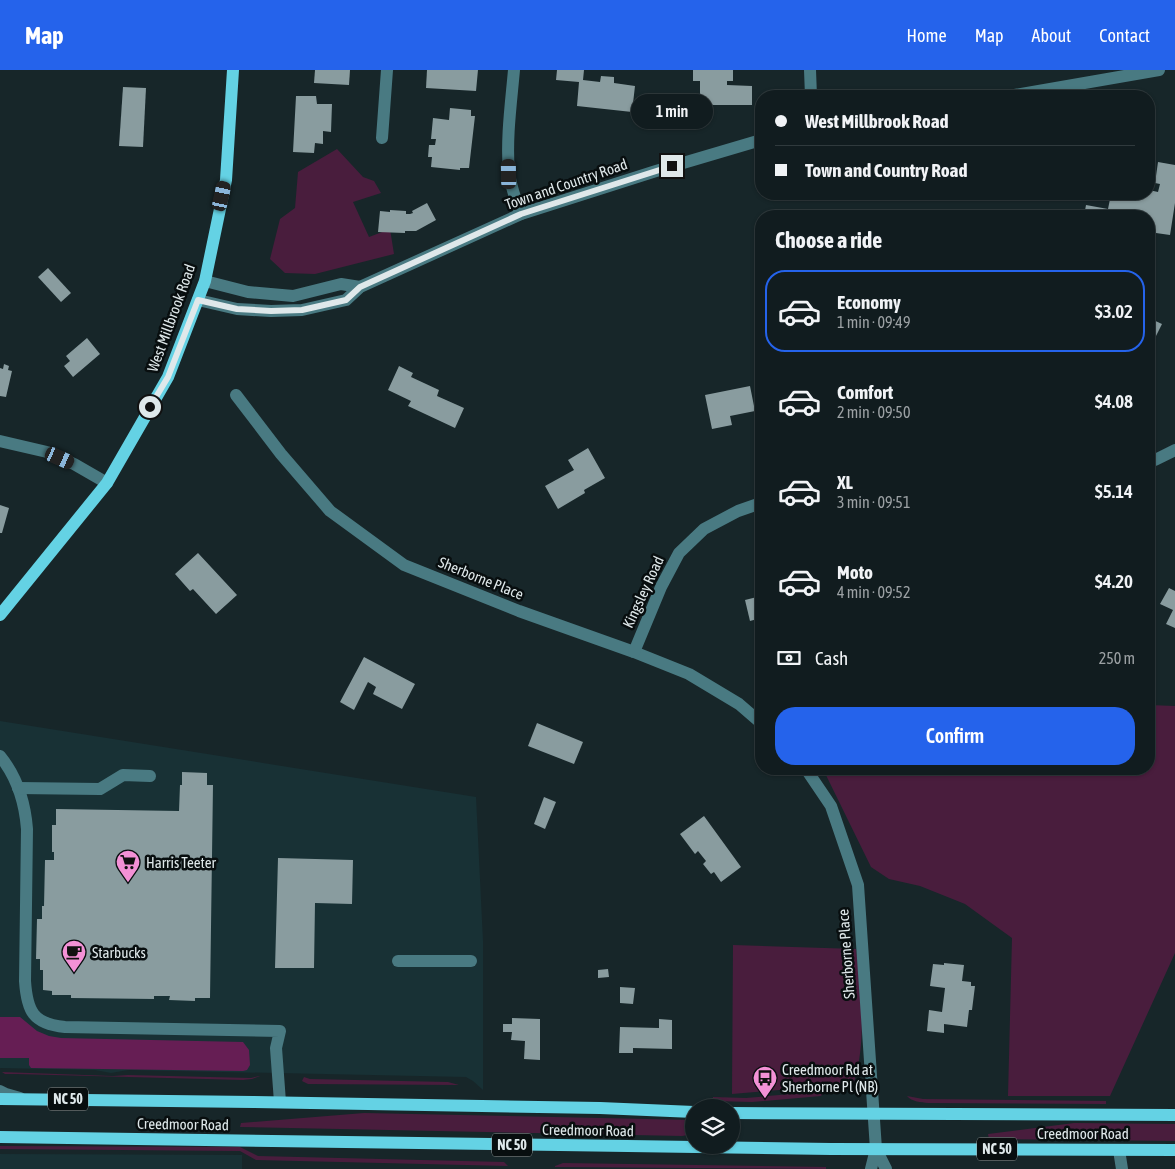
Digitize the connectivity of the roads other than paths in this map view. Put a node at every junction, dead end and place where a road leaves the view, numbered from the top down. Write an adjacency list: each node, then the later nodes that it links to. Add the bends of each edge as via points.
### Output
1 (233, 70): 11 (main road, West Millbrook Road, via 226,180)
2 (387, 70): 8 (street)
3 (514, 70): 10 (street, via 509,174)
4 (810, 70): 6 (street)
5 (1159, 70): 7 (street)
6 (811, 90)
7 (1044, 90)
8 (382, 138)
9 (755, 142): 10 (street, Town and Country Road)
10 (521, 214): 12 (street, Town and Country Road)
11 (205, 281): 12 (street, Town and Country Road, via 248,292 293,296 341,284); 13 (main road, West Millbrook Road)
12 (360, 287): 13 (street, Town and Country Road, via 346,300 302,310 237,309)
13 (198, 300): 18 (main road, West Millbrook Road, via 168,377)
14 (236, 395): 21 (street, Sherborne Place, via 330,511 404,564 519,611)
15 (0, 442): 18 (street, via 47,452)
16 (1175, 450): 17 (street)
17 (1155, 460)
18 (107, 483): 20 (main road, West Millbrook Road)
19 (755, 505): 21 (street, Kingsley Road, via 738,510 704,529 679,553)
20 (0, 615)
21 (634, 652): 22 (street, Sherborne Place, via 689,674 740,704)
22 (755, 718)
23 (0, 756): 26 (street)
24 (810, 775): 35 (street, Sherborne Place, via 831,806 858,885)
25 (150, 776): 26 (street, via 123,775 100,789)
26 (18, 788): 32 (street, via 26,813 27,830 26,991 34,1015 41,1022 65,1027 280,1032 276,1048)
27 (398, 961): 28 (street)
28 (471, 961)
29 (0, 1091): 31 (street)
30 (0, 1099): 31 (main road, Creedmoor Road / NC 50)
31 (25, 1099): 32 (main road, Creedmoor Road / NC 50)
32 (280, 1102): 33 (main road, Creedmoor Road / NC 50)
33 (685, 1112)
34 (740, 1112): 35 (main road, Creedmoor Road)
35 (874, 1114): 36 (main road, Creedmoor Road); 38 (street, Sherborne Place)
36 (1175, 1115)
37 (0, 1137): 38 (main road, Creedmoor Road / NC 50)
38 (876, 1149): 39 (main road, Creedmoor Road / NC 50); 41 (street); 42 (street)
39 (1118, 1150): 40 (main road, Creedmoor Road / NC 50); 43 (street)
40 (1175, 1150)
41 (871, 1169)
42 (886, 1169)
43 (1122, 1169)

